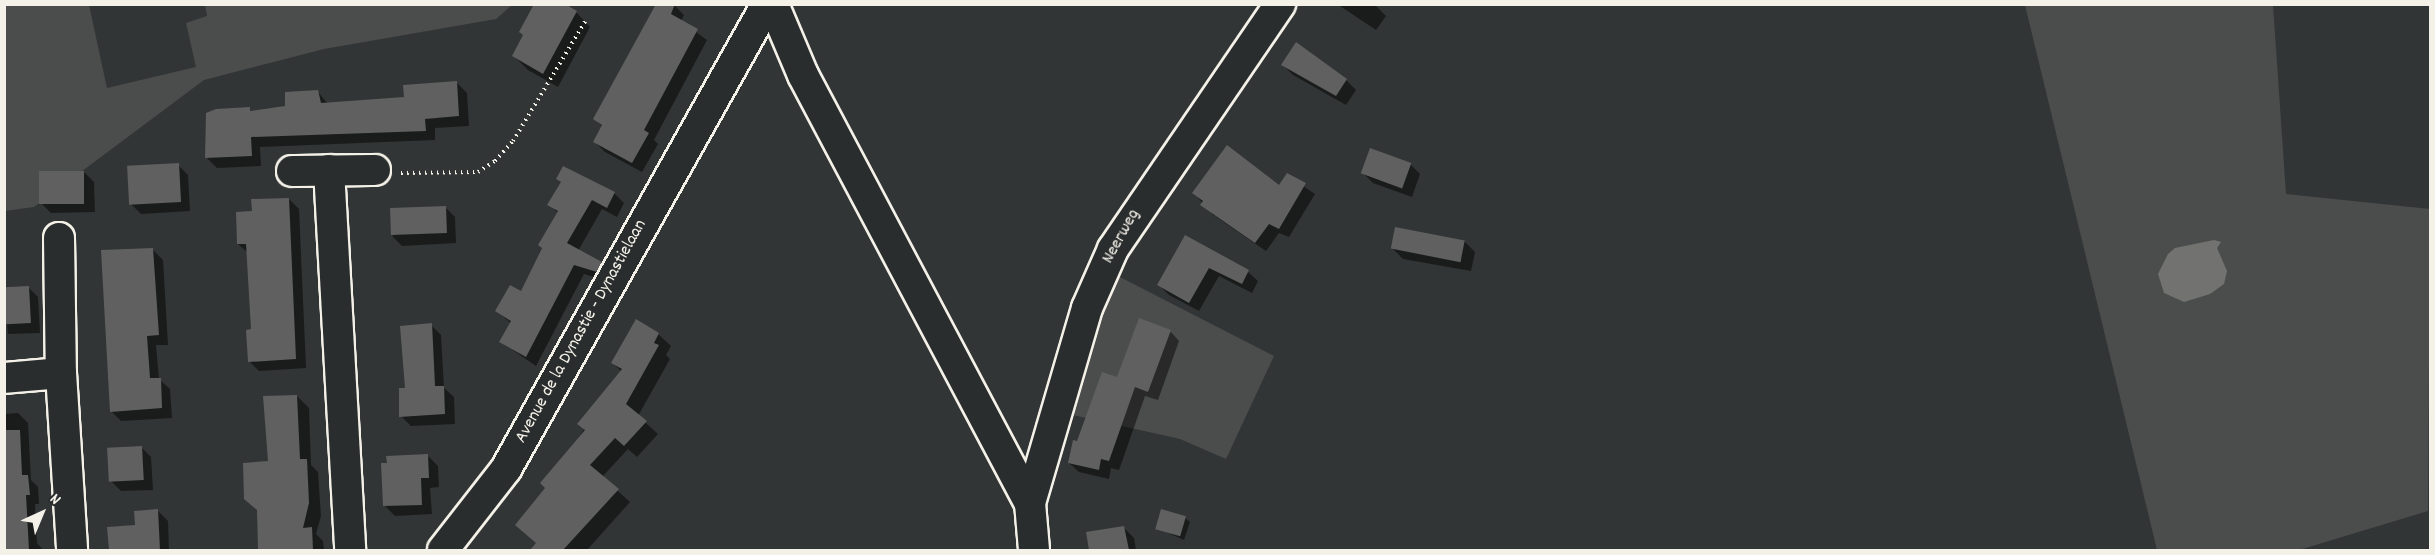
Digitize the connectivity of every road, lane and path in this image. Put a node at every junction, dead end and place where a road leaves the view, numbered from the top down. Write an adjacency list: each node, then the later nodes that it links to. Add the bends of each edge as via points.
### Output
1 (767, 4): 14 (street, Avenue de la Dynastie - Dynastielaan, via 506,469)
2 (773, 4): 11 (street, Neerweg, via 803,75)
3 (1280, 4): 11 (street, Neerweg, via 1113,249 1088,308)
4 (586, 20): 6 (path, via 513,141 495,161 477,172)
5 (329, 170): 6 (street); 7 (street); 13 (street)
6 (375, 170)
7 (292, 171)
8 (59, 238): 9 (street)
9 (61, 373): 10 (street); 12 (street)
10 (4, 378)
11 (1030, 502): 15 (street, Neerweg)
12 (72, 550)
13 (350, 550)
14 (443, 550)
15 (1034, 550)

